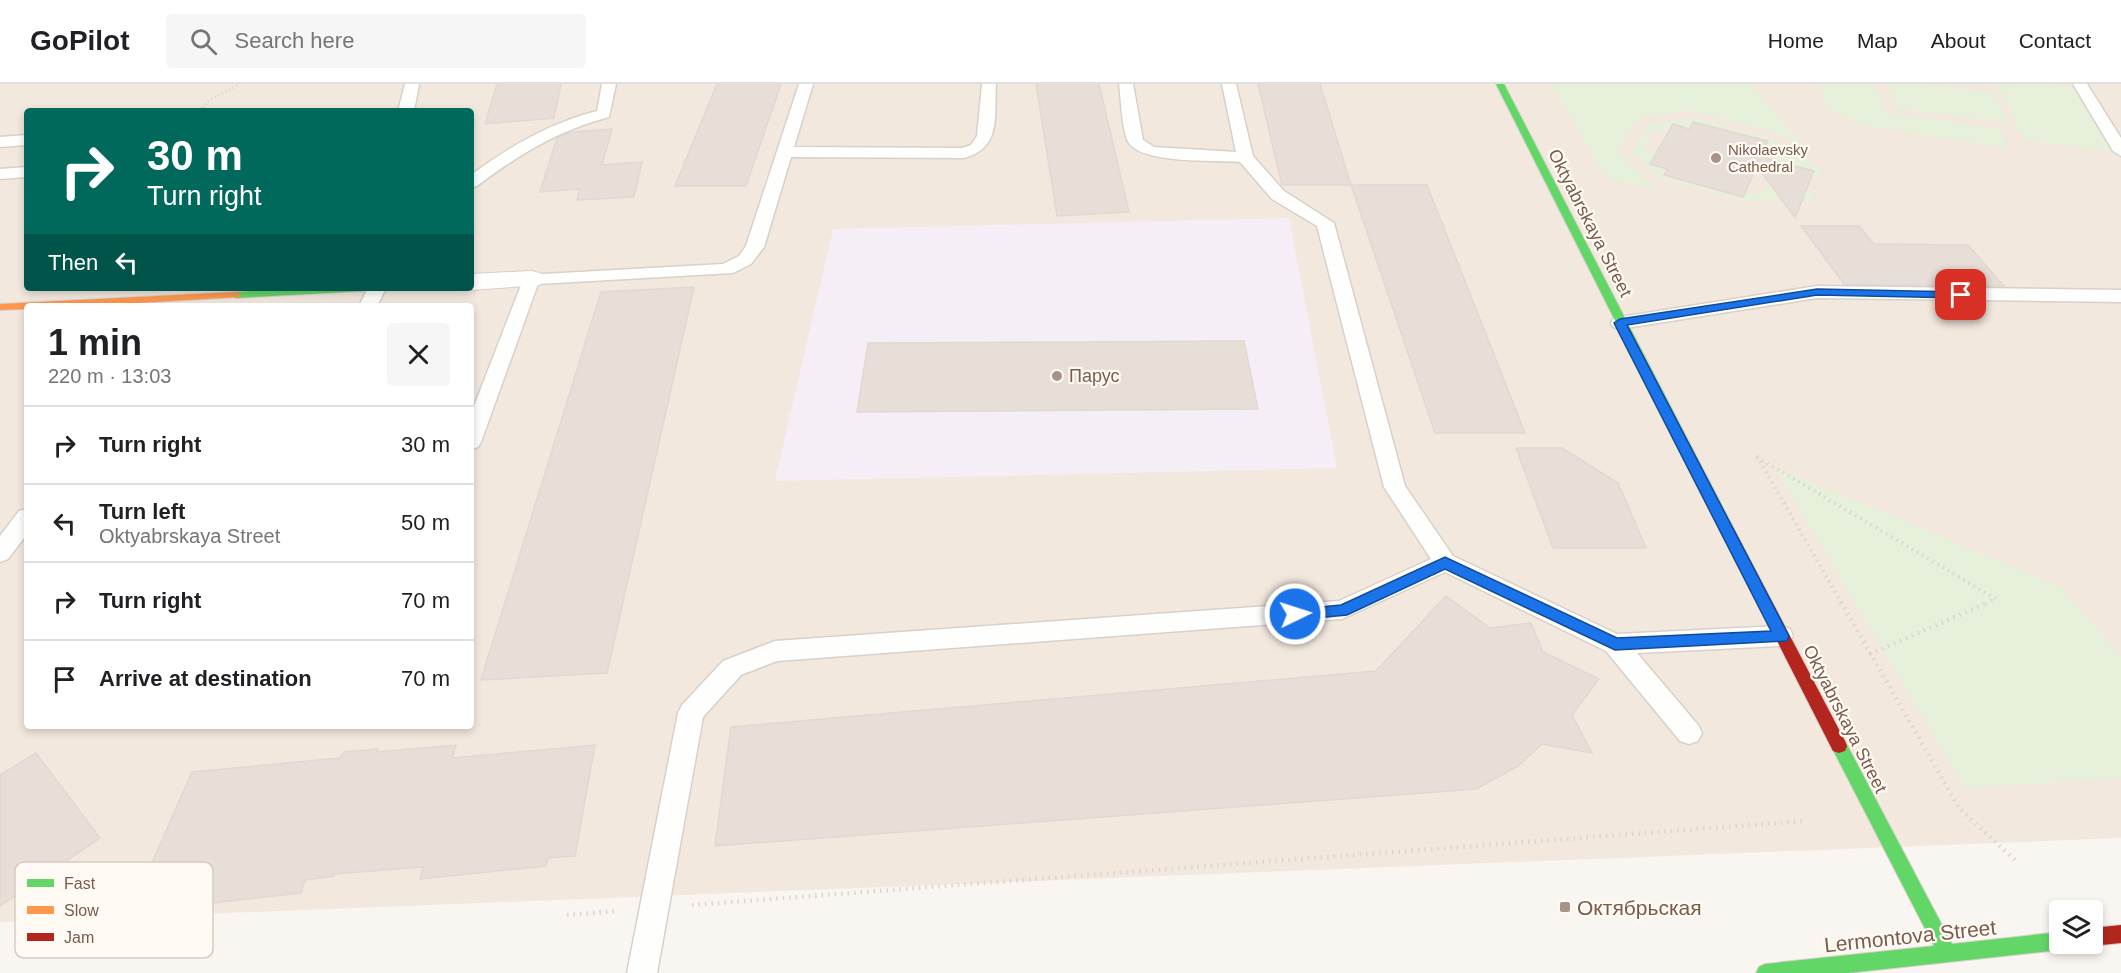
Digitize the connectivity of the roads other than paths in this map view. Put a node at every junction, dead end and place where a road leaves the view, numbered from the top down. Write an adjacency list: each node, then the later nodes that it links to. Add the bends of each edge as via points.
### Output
1 (412, 84): 9 (lane)
2 (609, 84): 17 (lane, via 604,114 573,121 531,141)
3 (806, 84): 13 (lane)
4 (989, 84): 13 (lane, via 985,136 977,148 964,153)
5 (1126, 84): 14 (lane, via 1135,141 1142,148 1152,152)
6 (1229, 84): 14 (lane)
7 (1500, 84): 26 (street, Oktyabrskaya Street)
8 (2080, 84): 12 (lane)
9 (407, 108)
10 (24, 141): 11 (lane)
11 (0, 142)
12 (2121, 151)
13 (784, 152): 18 (lane, via 755,247 745,260 727,269)
14 (1245, 157): 30 (lane, via 1278,195 1325,223 1395,487)
15 (24, 172): 16 (lane)
16 (0, 174)
17 (474, 181)
18 (531, 279): 19 (street); 27 (lane)
19 (474, 282)
20 (291, 291): 22 (street)
21 (2121, 296): 26 (lane, via 1817,292)
22 (186, 302): 23 (street)
23 (149, 303)
24 (24, 306): 25 (street)
25 (0, 307)
26 (1620, 323): 31 (street, Oktyabrskaya Street)
27 (474, 434)
28 (24, 521): 29 (lane)
29 (0, 553)
30 (1445, 562): 32 (lane); 38 (lane, via 1342,610 775,651 732,668 691,713)
31 (1781, 636): 32 (lane); 37 (street, Oktyabrskaya Street)
32 (1615, 644): 33 (lane)
33 (1689, 733)
34 (2121, 934): 35 (street)
35 (2103, 936)
36 (2049, 943): 37 (street, Lermontova Street)
37 (1951, 963): 39 (street, Lermontova Street)
38 (642, 973)
39 (1765, 973)

